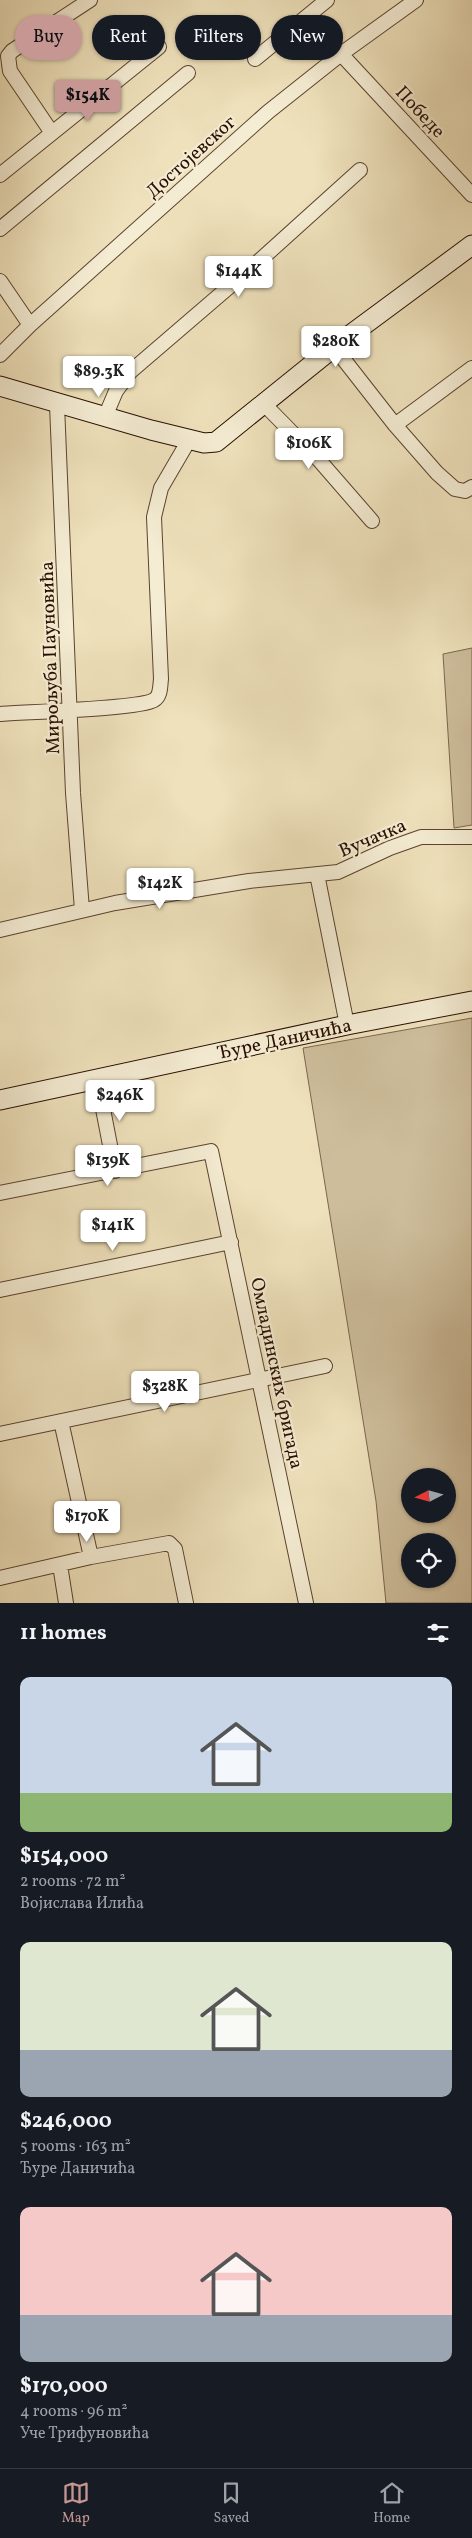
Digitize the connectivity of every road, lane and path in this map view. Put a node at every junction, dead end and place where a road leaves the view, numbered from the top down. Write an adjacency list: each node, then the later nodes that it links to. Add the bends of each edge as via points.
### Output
1 (90, 0): 11 (street, via 12,50 8,56 10,71)
2 (327, 0): 6 (street)
3 (416, 0): 4 (street, Достојевског)
4 (402, 4): 5 (street, Достојевског)
5 (343, 52)
6 (261, 54)
7 (343, 56): 14 (street, Победе)
8 (144, 60): 11 (street)
9 (334, 60): 18 (street, Достојевског, via 207,165)
10 (188, 73): 15 (street)
11 (52, 133): 13 (street)
12 (360, 170): 25 (street, via 130,372 116,391)
13 (0, 175)
14 (472, 195)
15 (0, 229)
16 (472, 245): 19 (street)
17 (0, 282): 18 (street)
18 (30, 325): 20 (street, Достојевског)
19 (334, 347): 23 (street); 26 (street)
20 (0, 355)
21 (472, 368): 26 (street)
22 (0, 386): 24 (street)
23 (264, 404): 27 (street, via 216,442); 29 (street)
24 (57, 405): 25 (street); 30 (street, Мирољуба Пауновића)
25 (105, 417): 27 (street)
26 (395, 425): 28 (street, via 450,486 459,491)
27 (189, 440): 30 (street, via 161,488 154,517 159,694 145,704)
28 (472, 487)
29 (372, 521)
30 (70, 709): 31 (street); 34 (street, Мирољуба Пауновића)
31 (0, 714)
32 (472, 837): 33 (street, Вучачка, via 420,838 338,872)
33 (317, 874): 34 (street, Вучачка, via 249,881); 37 (street)
34 (82, 910): 35 (street, Вучачка)
35 (0, 930)
36 (472, 1001): 37 (street, Ђуре Даничића)
37 (347, 1025): 38 (street, Ђуре Даничића)
38 (97, 1078): 39 (street, Ђуре Даничића); 40 (street)
39 (0, 1100)
40 (115, 1171): 41 (street); 42 (street, Омладинских бригада, via 211,1151)
41 (0, 1193)
42 (231, 1242): 43 (street); 45 (street, Омладинских бригада)
43 (0, 1290)
44 (325, 1366): 45 (street)
45 (259, 1378): 46 (street); 53 (street, Омладинских бригада)
46 (61, 1421): 47 (street); 48 (street)
47 (0, 1434)
48 (91, 1557): 49 (street); 52 (street, via 162,1542 172,1544)
49 (60, 1565): 50 (street); 51 (street)
50 (0, 1578)
51 (66, 1603)
52 (186, 1603)
53 (306, 1603)

